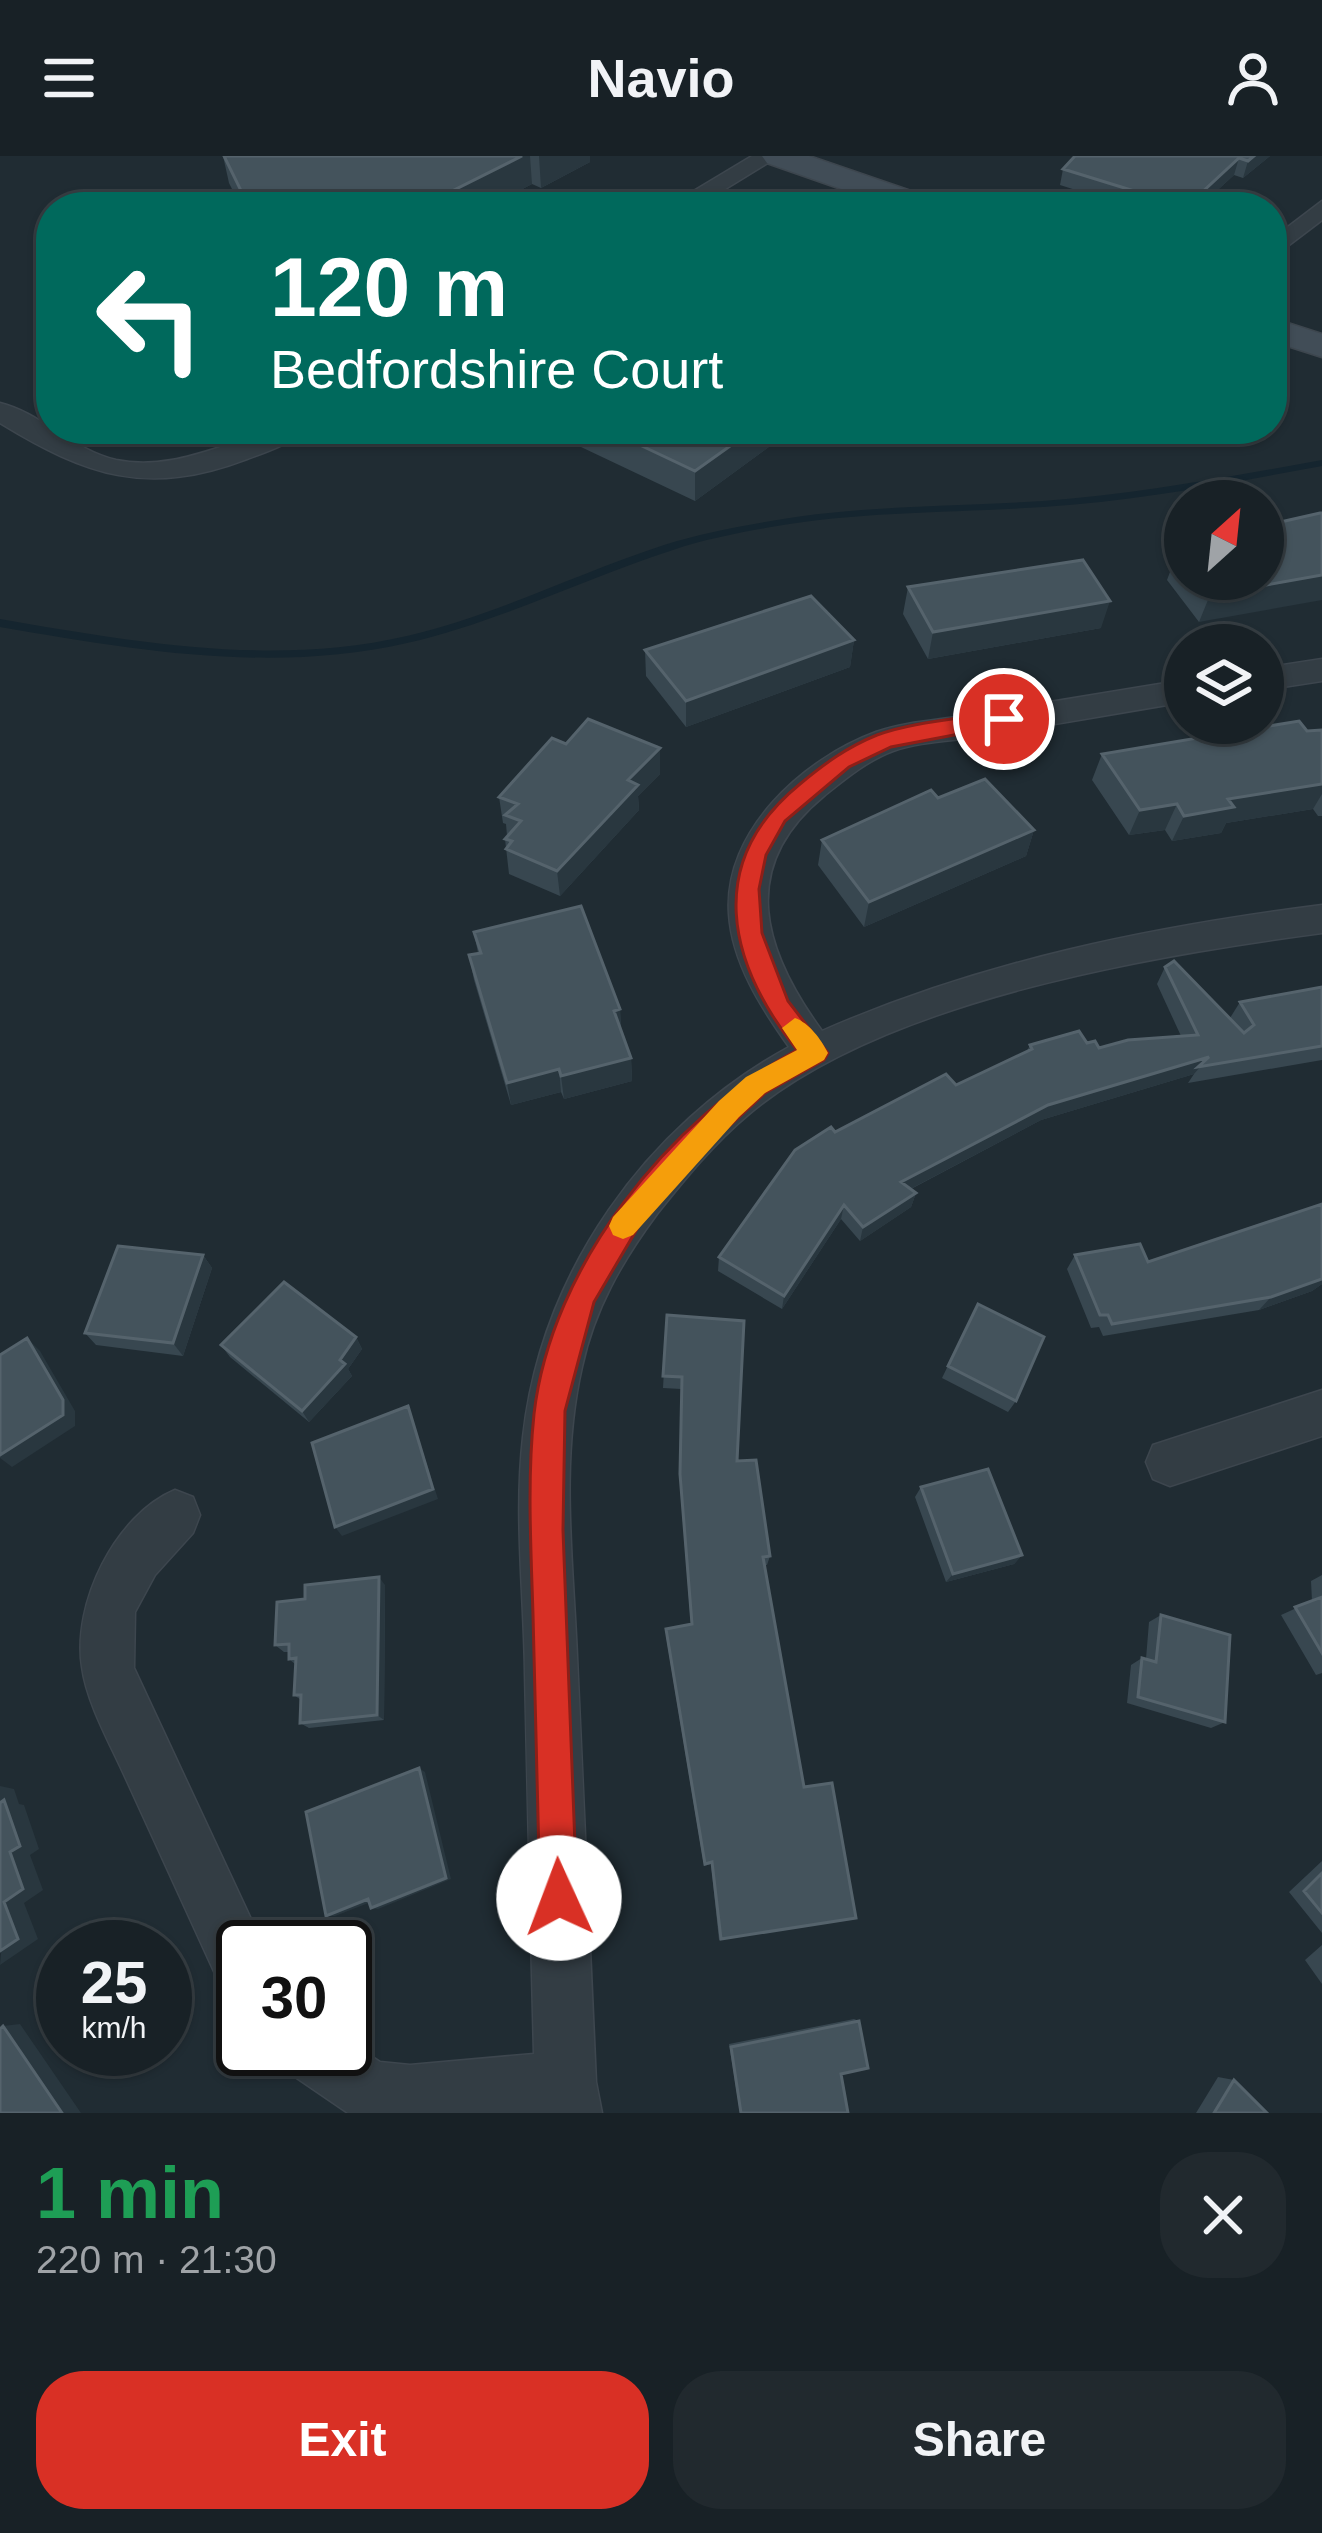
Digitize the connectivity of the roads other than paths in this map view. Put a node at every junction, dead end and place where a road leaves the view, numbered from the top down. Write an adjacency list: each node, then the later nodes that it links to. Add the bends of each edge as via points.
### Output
1 (768, 156): 3 (street)
2 (778, 156): 4 (street)
3 (705, 192)
4 (882, 192)
5 (1322, 208): 6 (street)
6 (1287, 238)
7 (1287, 334): 8 (street)
8 (1322, 346)
9 (0, 411): 10 (street)
10 (36, 429)
11 (65, 444): 12 (street, via 111,467 168,468 224,461)
12 (260, 444)
13 (1322, 670): 14 (street)
14 (1284, 676)
15 (1164, 694): 17 (street, via 885,740 842,762 777,815 754,855 749,933 777,1006)
16 (1322, 920): 17 (street, via 1180,936 1064,965 932,1005)
17 (815, 1053): 23 (street, via 755,1085 630,1215 580,1298 550,1411 547,1530)
18 (1322, 1414): 19 (street)
19 (1171, 1462)
20 (175, 1515): 21 (street, via 137,1557 109,1608 108,1668)
21 (221, 1920)
22 (346, 2076): 23 (street, via 370,2092 410,2096)
23 (568, 2097)

